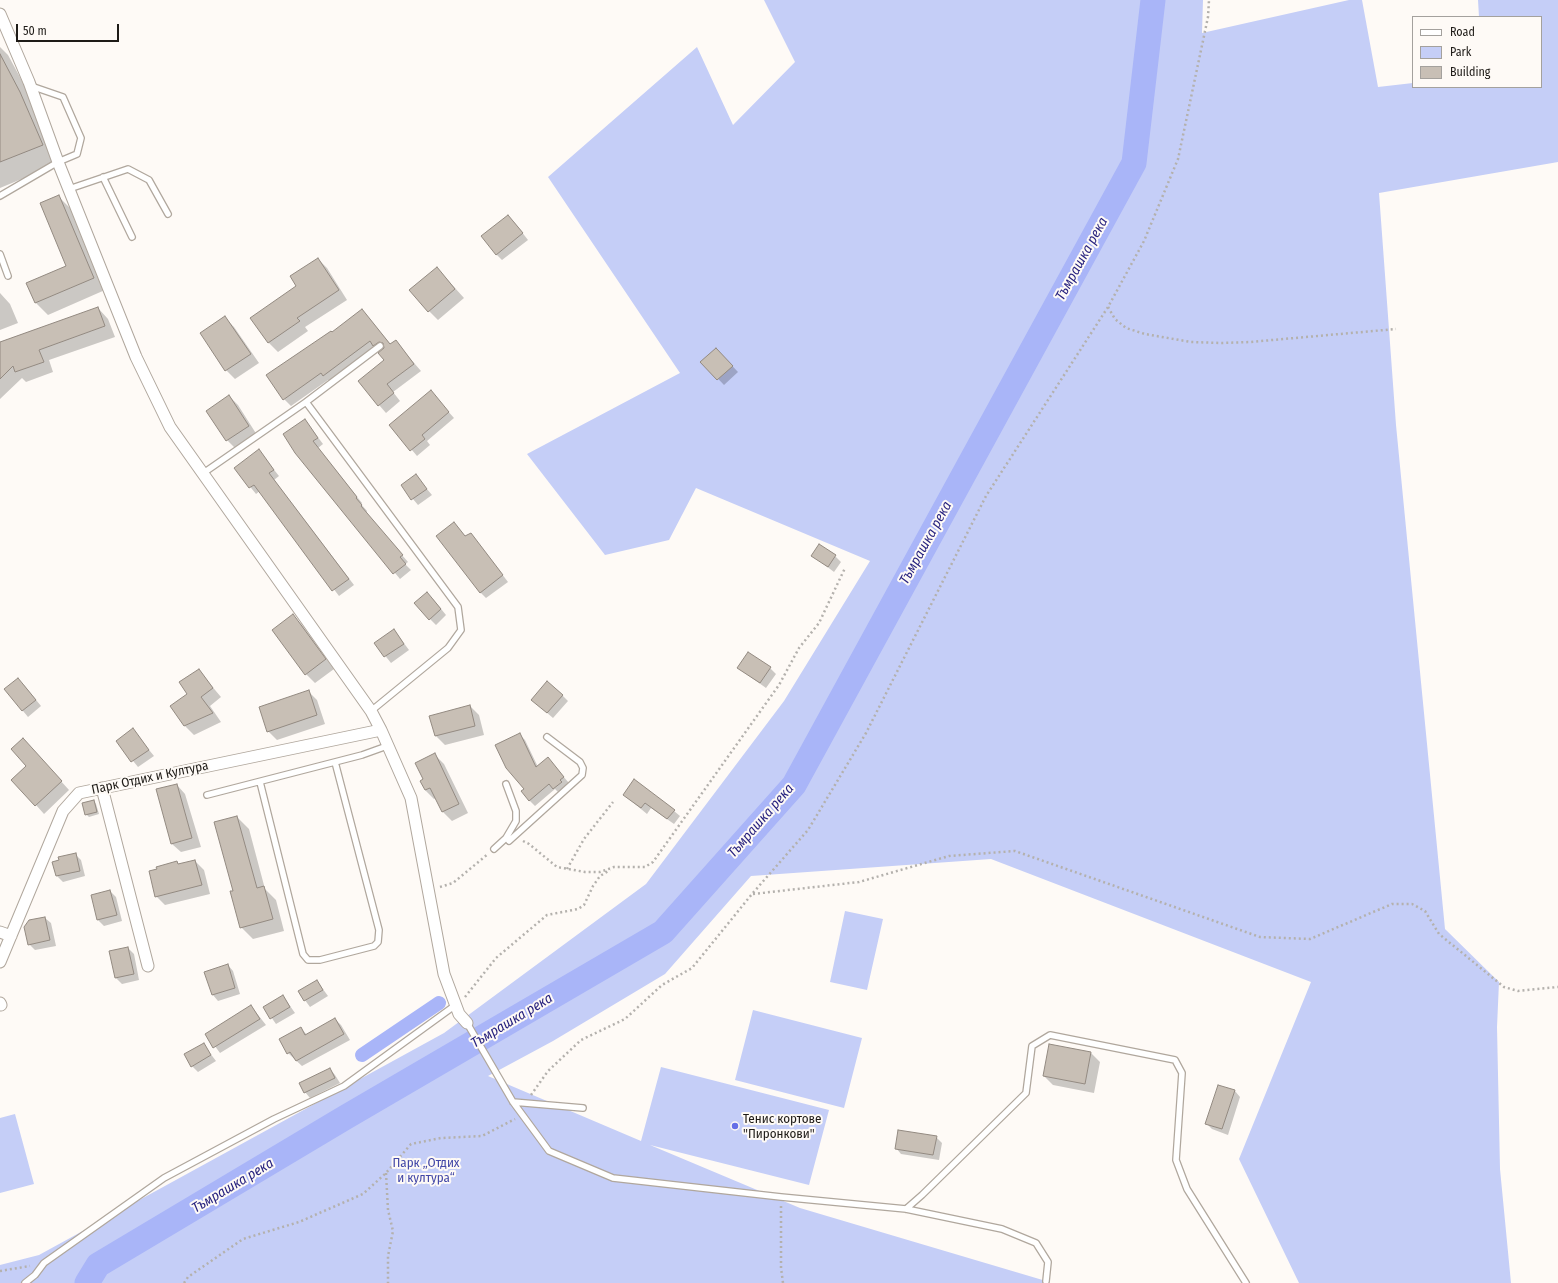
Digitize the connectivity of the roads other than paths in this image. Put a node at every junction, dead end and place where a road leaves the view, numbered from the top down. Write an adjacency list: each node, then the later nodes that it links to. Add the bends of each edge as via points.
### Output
1 (0, 14): 2 (street)
2 (31, 86): 3 (street); 3 (lane, via 64,97 81,138 77,154)
3 (58, 162): 5 (street); 6 (lane)
4 (103, 177): 5 (lane); 7 (lane, via 128,169 149,180); 8 (lane)
5 (69, 189): 13 (street, via 136,357 170,427)
6 (0, 196)
7 (168, 214)
8 (132, 237)
9 (0, 254): 10 (lane)
10 (8, 276)
11 (380, 346): 12 (lane)
12 (306, 402): 13 (lane); 14 (lane, via 458,607 461,630 448,648)
13 (202, 474): 14 (street)
14 (371, 711): 15 (street)
15 (381, 730): 17 (street); 21 (street, Парк Отдих и Култура)
16 (547, 737): 23 (lane, via 580,762 583,768 582,775)
17 (387, 746): 18 (lane); 28 (street, via 411,798 444,974)
18 (334, 762): 19 (lane); 19 (lane, via 379,930 378,942 374,946 320,960 308,960 303,954)
19 (260, 782): 22 (lane)
20 (506, 784): 24 (lane, via 516,811 516,821 506,838)
21 (102, 788): 25 (street, Парк Отдих и Култура, via 79,793 63,811); 27 (street)
22 (207, 795)
23 (510, 842)
24 (494, 850)
25 (5, 934): 26 (street, Парк Отдих и Култура)
26 (0, 962)
27 (148, 966)
28 (457, 1004): 29 (street, via 459,1014); 34 (lane, via 344,1086 274,1119 164,1178 44,1263)
29 (467, 1023): 30 (lane)
30 (513, 1102): 31 (lane); 32 (lane, via 550,1151 613,1178 781,1198)
31 (583, 1108)
32 (906, 1209): 33 (lane, via 1002,1229 1036,1243 1048,1262); 35 (lane, via 1026,1093 1032,1046 1050,1034 1175,1060 1182,1073 1176,1160 1187,1189)
33 (1046, 1281)
34 (25, 1283)
35 (1246, 1283)

